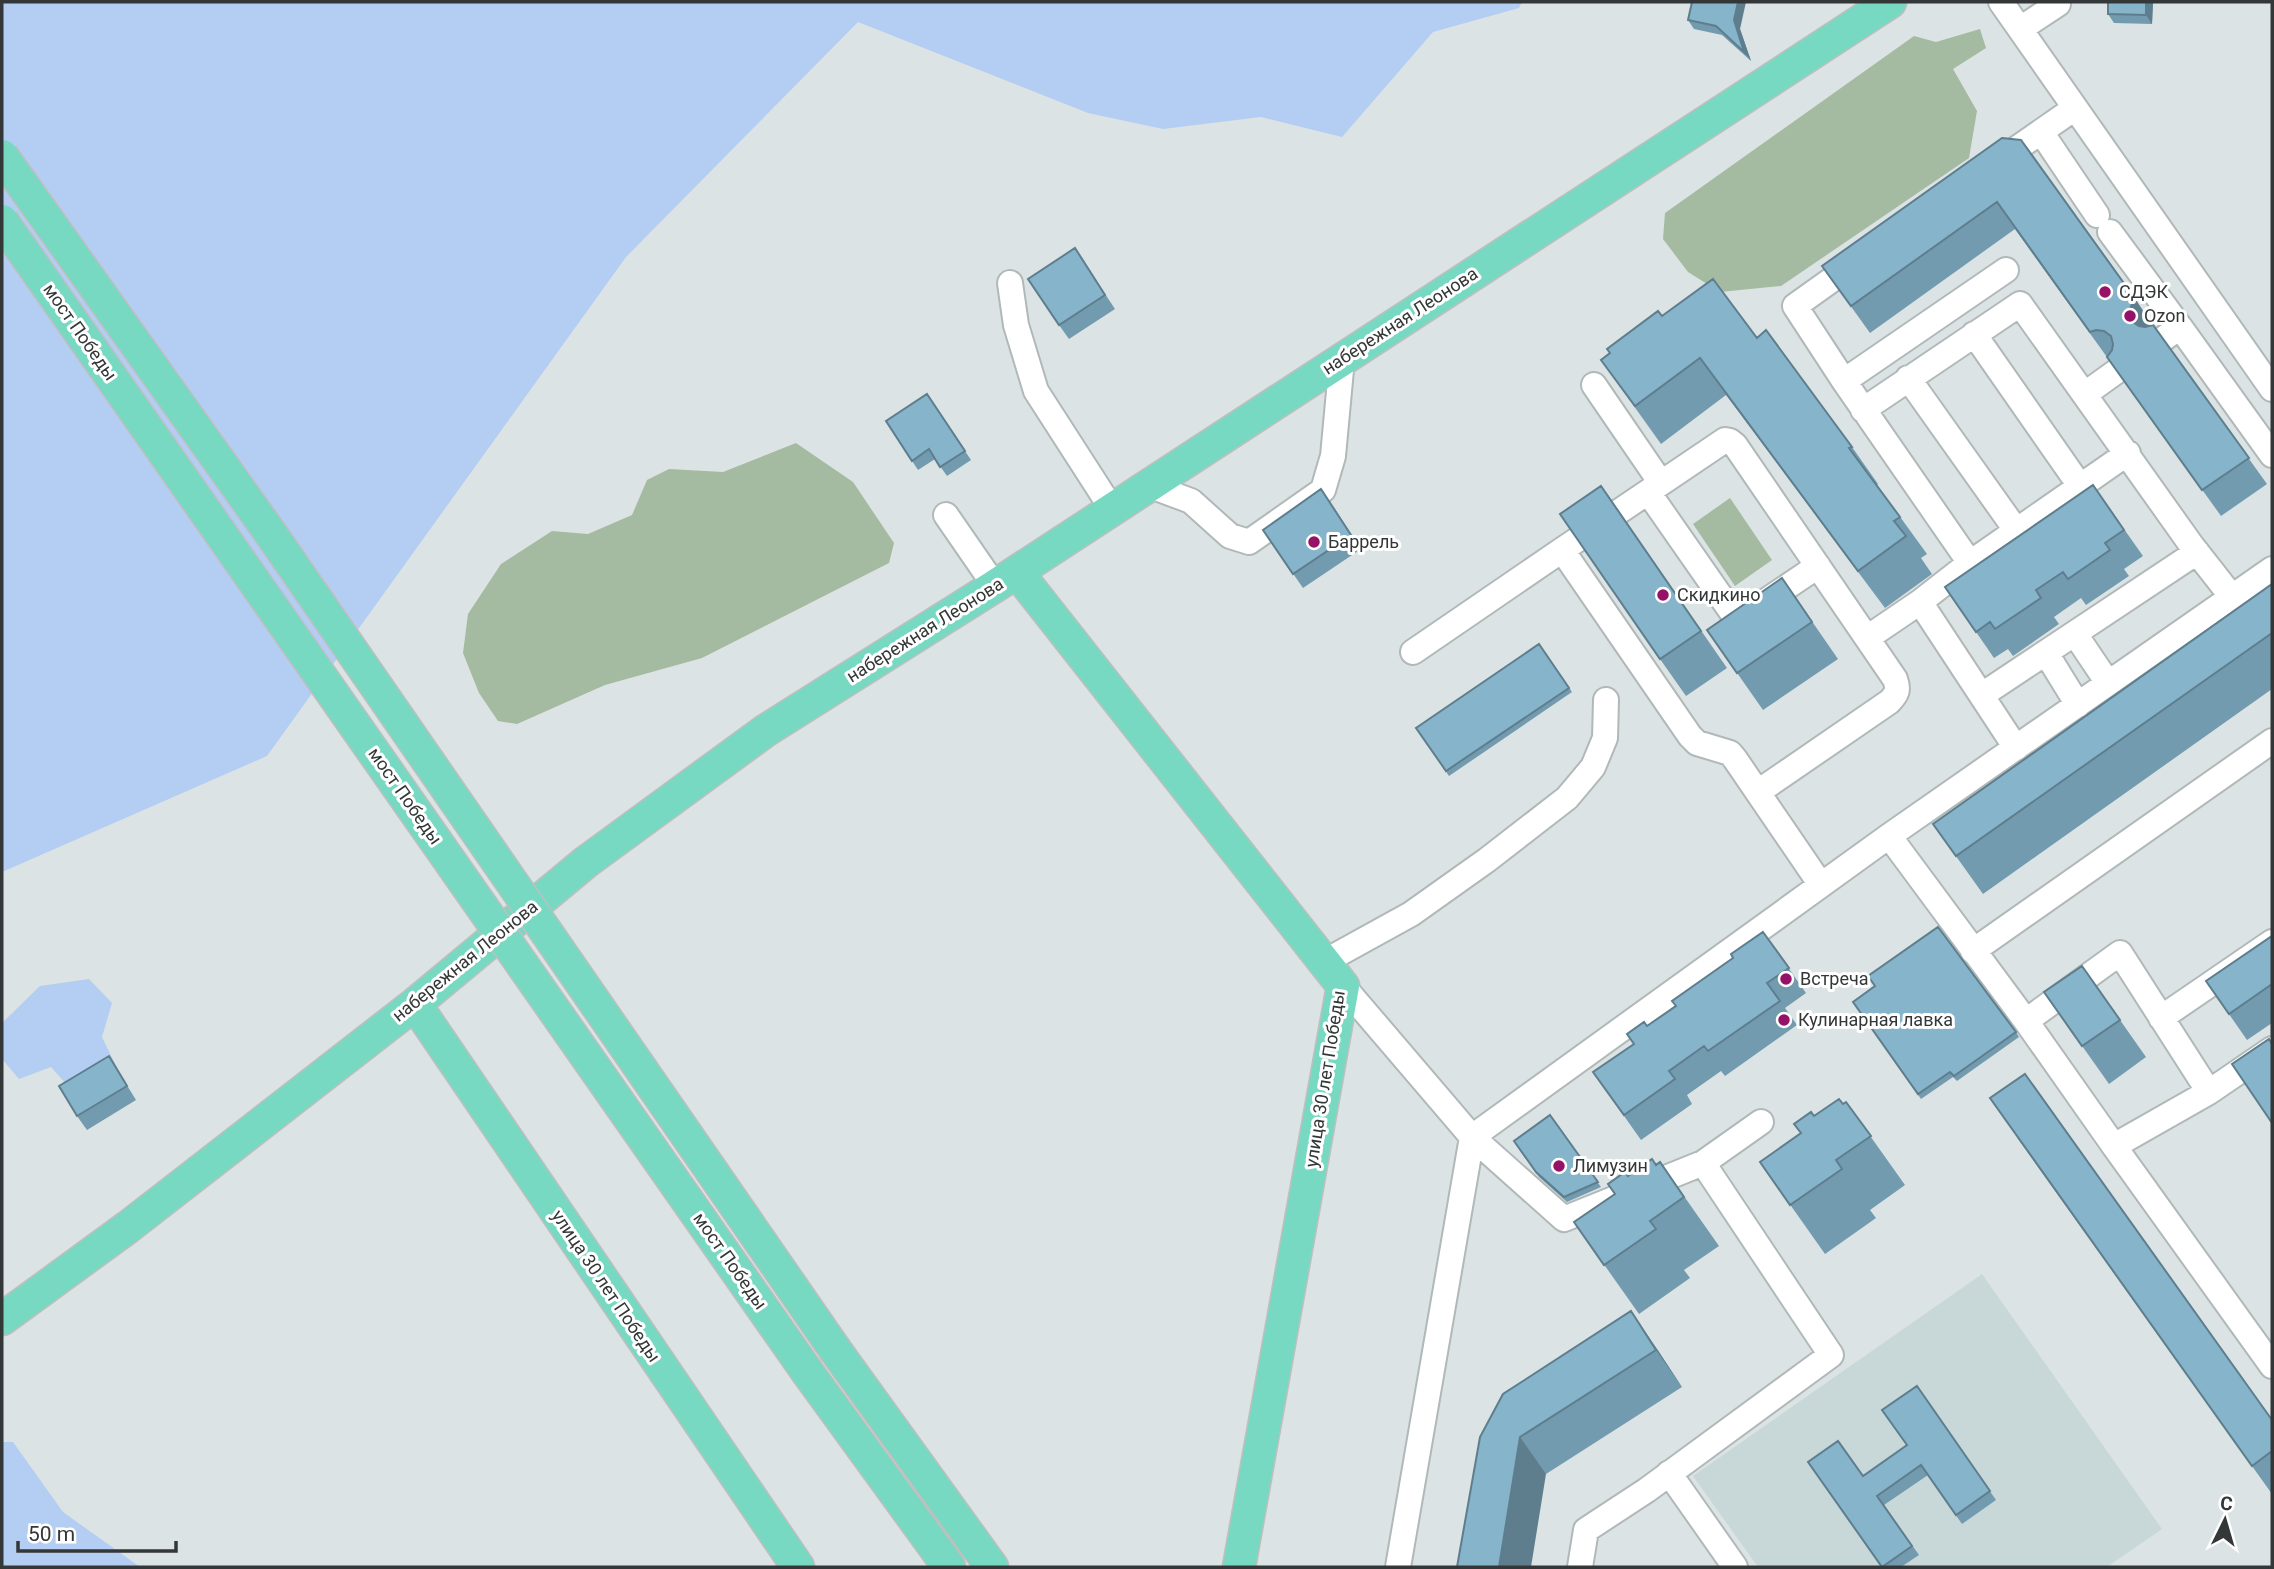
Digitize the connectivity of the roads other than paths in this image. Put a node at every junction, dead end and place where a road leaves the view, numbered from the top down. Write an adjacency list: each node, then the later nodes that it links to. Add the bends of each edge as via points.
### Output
1 (1890, 2): 14 (main road, набережная Леонова)
2 (2001, 2): 4 (street)
3 (2058, 5): 4 (street)
4 (2020, 29): 5 (street)
5 (2075, 108): 6 (street); 19 (street)
6 (2041, 132): 8 (street); 23 (street, via 2171,333)
7 (2, 156): 68 (main road, bridge, via 271,534 836,1351)
8 (1974, 179)
9 (2, 221): 67 (main road, мост Победы, bridge, via 808,1373)
10 (1873, 250): 17 (street, via 1795,306)
11 (2006, 270): 17 (street)
12 (1010, 283): 27 (street, via 1016,325 1036,391)
13 (1974, 334): 16 (street); 20 (street, via 2020,304); 25 (street)
14 (1342, 359): 24 (main road, набережная Леонова); 24 (street, via 1333,456 1323,490 1249,542 1230,536 1191,501)
15 (2117, 371): 20 (street)
16 (1908, 378): 21 (street); 29 (street)
17 (1843, 381): 21 (street)
18 (1594, 385): 26 (street)
19 (2272, 388)
20 (2085, 394): 22 (street)
21 (1863, 410): 32 (street)
22 (2128, 453): 25 (street); 31 (street)
23 (2272, 455)
24 (1148, 485): 27 (main road, набережная Леонова)
25 (2080, 486): 29 (street)
26 (1655, 487): 30 (street); 33 (street, via 1720,443 1730,441); 33 (street, via 1733,614 1748,613)
27 (1112, 509): 35 (main road, набережная Леонова)
28 (946, 515): 35 (street)
29 (2016, 530): 32 (street)
30 (1562, 550): 40 (street); 48 (street, via 1690,736 1709,748 1730,753)
31 (2197, 552): 36 (street); 38 (street)
32 (1970, 563): 37 (street)
33 (1818, 566): 39 (street)
34 (2272, 569): 36 (street)
35 (1006, 579): 53 (main road); 54 (main road, набережная Леонова, via 765,731 586,862)
36 (2232, 597): 42 (street)
37 (1920, 602): 39 (street); 43 (street)
38 (2075, 634): 41 (street); 42 (street)
39 (1867, 638): 48 (street, via 1895,679 1896,695)
40 (1413, 652)
41 (2046, 653): 43 (street); 45 (street)
42 (2108, 683): 45 (street)
43 (1982, 695): 47 (street)
44 (1606, 700): 53 (street, via 1605,738 1593,767 1567,798)
45 (2078, 705): 47 (street)
46 (2272, 741): 52 (street)
47 (2015, 748): 49 (street)
48 (1758, 792): 50 (street)
49 (1889, 836): 50 (street); 52 (street)
50 (1821, 885): 60 (street)
51 (2272, 942): 55 (street)
52 (1973, 951): 56 (street)
53 (1334, 974): 60 (street); 69 (main road, улица 30 лет Победы)
54 (415, 1004): 63 (main road, набережная Леонова); 66 (main road, улица 30 лет Победы)
55 (2161, 1018): 56 (street, via 2120,953); 58 (street)
56 (2026, 1021): 61 (street)
57 (2272, 1049): 58 (street)
58 (2209, 1093): 61 (street)
59 (1761, 1122): 62 (street)
60 (1472, 1137): 62 (street, via 1564,1219); 70 (street)
61 (2115, 1146): 64 (street)
62 (1703, 1163): 65 (street, via 1831,1355)
63 (2, 1319)
64 (2272, 1366)
65 (1669, 1473): 71 (street, via 1586,1530); 72 (street)
66 (798, 1567)
67 (949, 1567)
68 (992, 1567)
69 (1239, 1567)
70 (1398, 1567)
71 (1580, 1567)
72 (1735, 1567)

